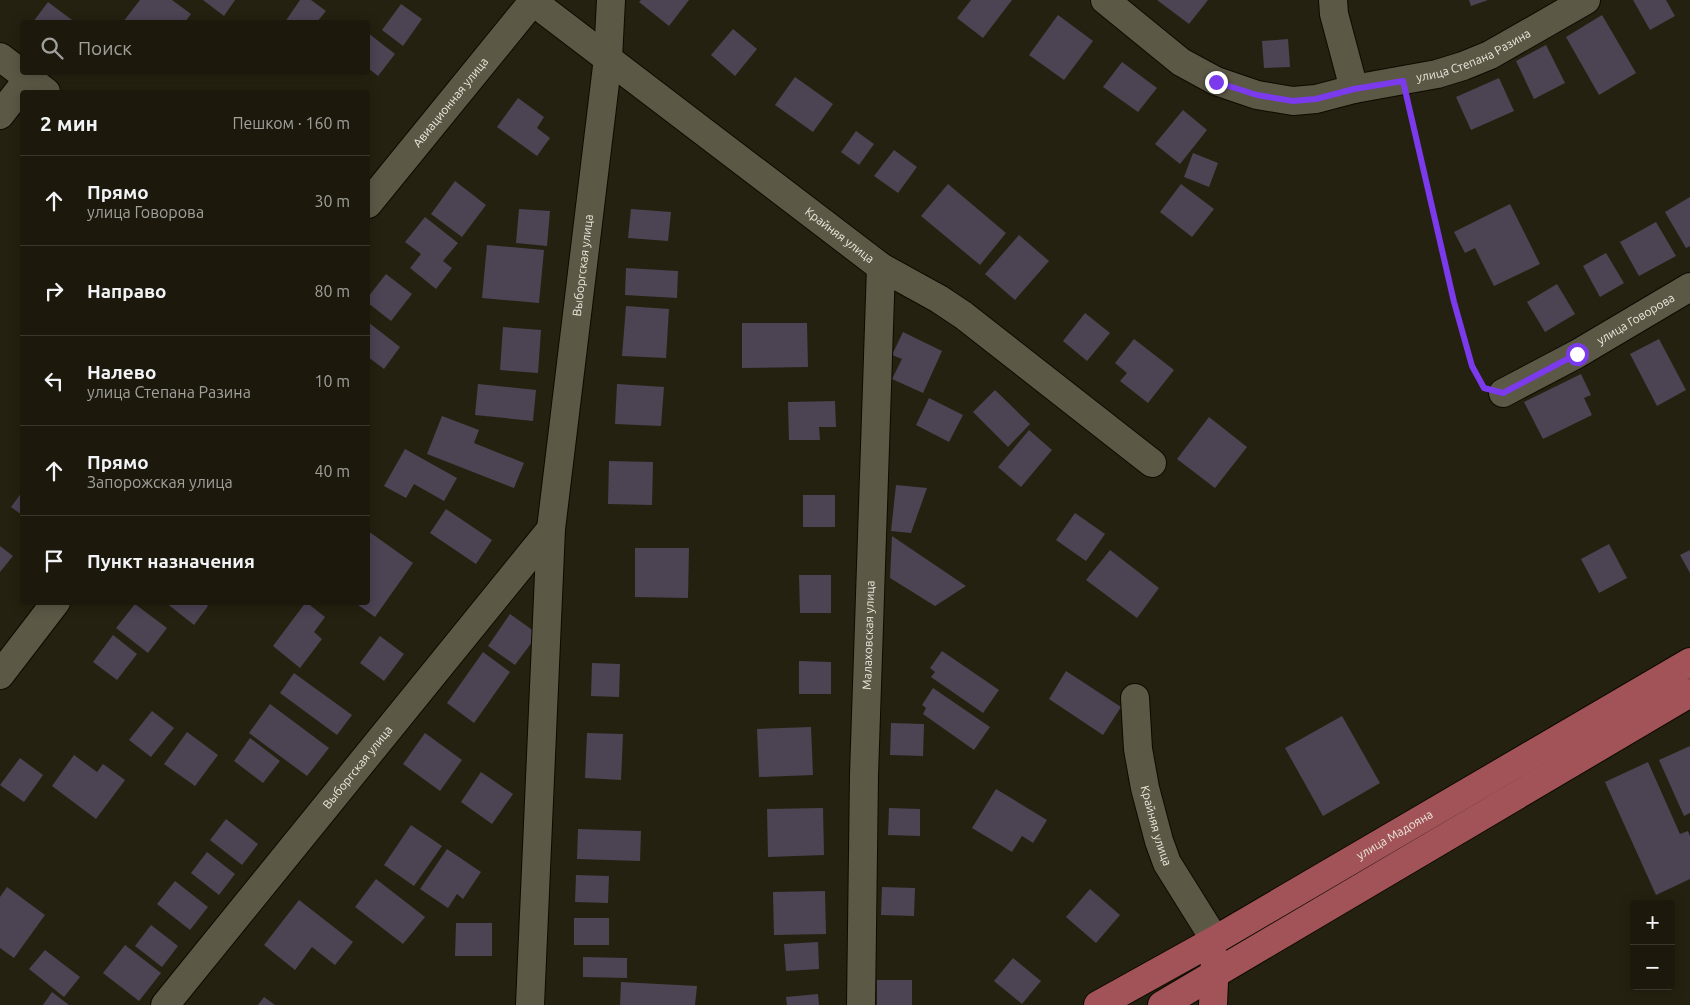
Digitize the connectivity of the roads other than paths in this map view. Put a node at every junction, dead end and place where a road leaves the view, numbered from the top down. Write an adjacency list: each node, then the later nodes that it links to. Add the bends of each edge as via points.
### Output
1 (533, 0): 7 (street, Крайняя улица); 14 (street, Авиационная улица)
2 (611, 0): 7 (street, Выборгская улица)
3 (1105, 0): 11 (street, улица Степана Разина, via 1181,62 1216,82 1257,95 1293,101)
4 (1333, 0): 11 (street)
5 (1586, 0): 11 (street, улица Степана Разина, via 1463,66)
6 (0, 57): 8 (street)
7 (608, 58): 15 (street, Крайняя улица); 19 (street, Выборгская улица)
8 (20, 73)
9 (23, 75): 10 (street)
10 (37, 86)
11 (1354, 89)
12 (20, 100): 13 (street)
13 (0, 116)
14 (370, 202)
15 (881, 266): 18 (street, Крайняя улица, via 963,315); 29 (street, Малаховская улица)
16 (1690, 287): 17 (street, улица Говорова, via 1577,354)
17 (1503, 393)
18 (1152, 463)
19 (551, 529): 27 (street, Выборгская улица); 28 (street, Выборгская улица)
20 (54, 605): 22 (street)
21 (1690, 662): 25 (main road, улица Мадояна)
22 (0, 675)
23 (1690, 693): 26 (main road)
24 (1135, 698): 25 (street, Крайняя улица, via 1144,788 1159,841 1167,863)
25 (1215, 940): 26 (main road); 30 (main road, улица Мадояна)
26 (1214, 974): 31 (main road); 32 (main road)
27 (165, 1005)
28 (530, 1005)
29 (861, 1005)
30 (1098, 1005)
31 (1162, 1005)
32 (1213, 1005)

